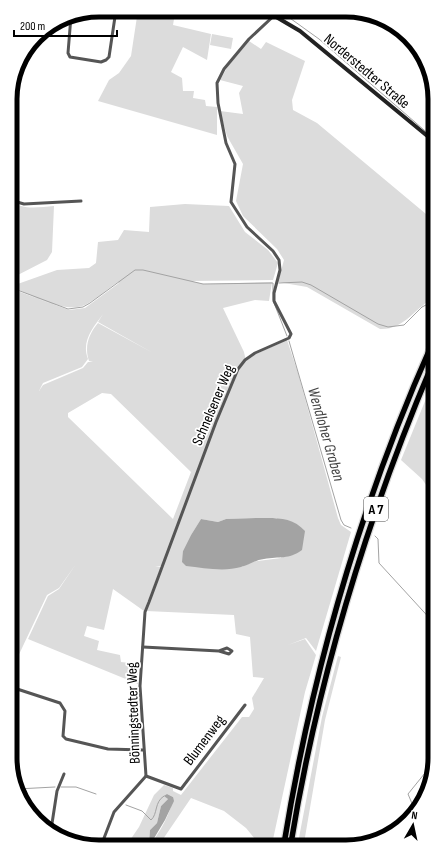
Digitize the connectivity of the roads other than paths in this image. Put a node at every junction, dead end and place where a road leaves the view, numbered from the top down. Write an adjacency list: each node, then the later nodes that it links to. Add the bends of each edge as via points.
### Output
1 (115, 17): 4 (street, via 108,57 101,62 70,56 68,53)
2 (273, 17): 10 (street, Schnelsener Weg, via 249,39 224,69 217,83 218,103 226,143 235,164 231,202 247,227 279,260 280,270 274,301 290,334 289,338 255,353 238,369)
3 (282, 17): 5 (main road, Norderstedter Straße)
4 (71, 22)
5 (428, 136)
6 (17, 202): 7 (street)
7 (81, 202)
8 (428, 354): 20 (highway, A 7, via 382,468 344,581 309,713)
9 (428, 375): 21 (highway, A 7, via 382,492 348,599 318,713)
10 (145, 612): 11 (street, Bönningstedter Weg)
11 (142, 647): 12 (street); 15 (street, Bönningstedter Weg, via 140,686)
12 (219, 652)
13 (17, 689): 15 (street, via 60,703 65,711 63,736 66,739 108,749)
14 (245, 705): 17 (street, Blumenweg, via 181,789)
15 (144, 750): 17 (street, Bönningstedter Weg)
16 (64, 774): 18 (street, via 57,791)
17 (146, 776): 19 (street, Bönningstedter Weg, via 114,812)
18 (53, 825)
19 (104, 840)
20 (285, 840)
21 (293, 840)

